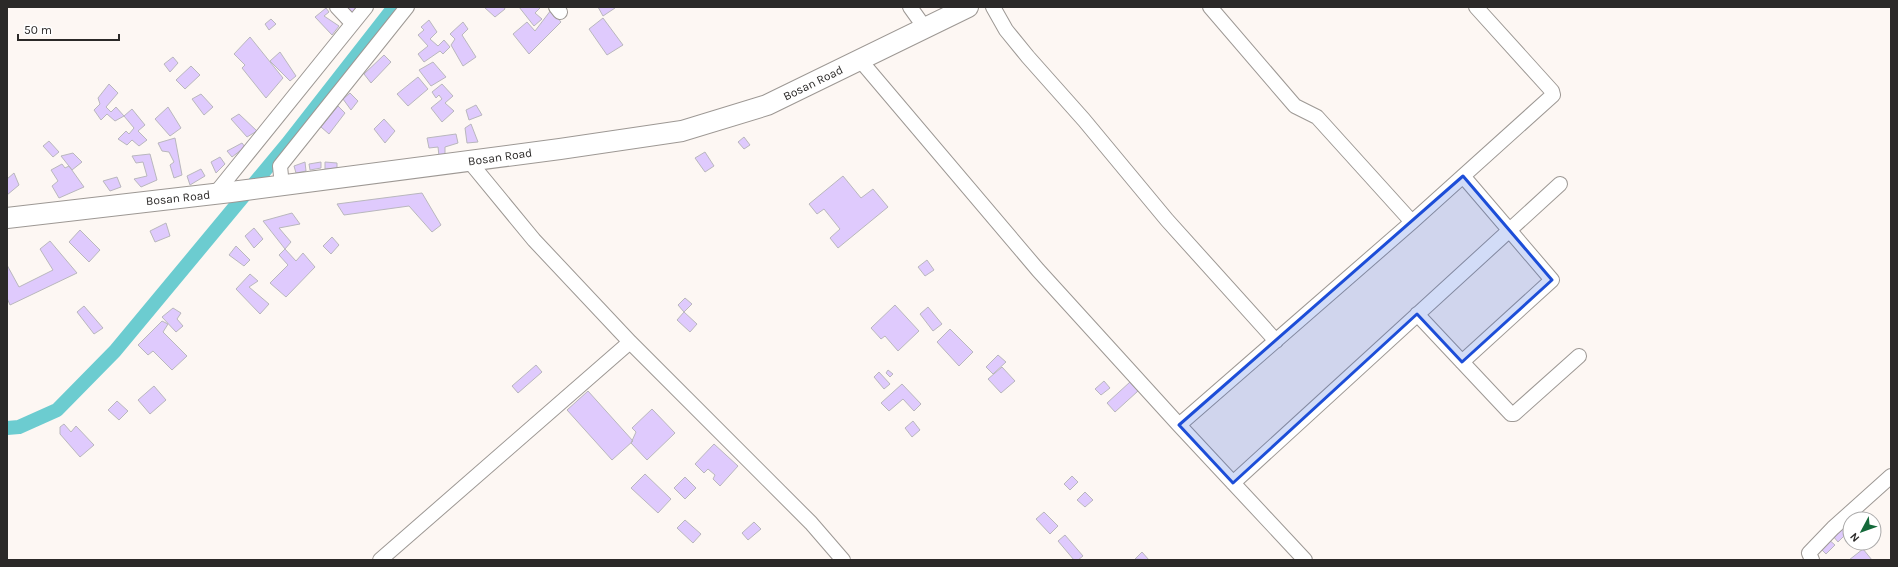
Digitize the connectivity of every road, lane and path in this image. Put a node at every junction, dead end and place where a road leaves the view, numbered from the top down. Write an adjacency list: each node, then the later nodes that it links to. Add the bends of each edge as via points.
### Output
1 (337, 7): 9 (street)
2 (366, 7): 9 (street)
3 (407, 7): 15 (street, via 280,166)
4 (910, 7): 10 (street)
5 (968, 7): 10 (main road, Bosan Road)
6 (993, 7): 21 (street, via 1006,30 1028,57 1167,220)
7 (1210, 7): 18 (street, via 1295,106 1317,117)
8 (1476, 7): 13 (street, via 1553,95)
9 (352, 23): 16 (street)
10 (925, 28): 11 (main road, Bosan Road)
11 (860, 60): 12 (main road, Bosan Road, via 767,105 682,131); 25 (street, via 1038,270)
12 (469, 161): 15 (main road, Bosan Road); 22 (street, via 534,240)
13 (1463, 176): 18 (street); 19 (street)
14 (1560, 184): 19 (street)
15 (276, 186): 16 (main road, Bosan Road)
16 (223, 193): 17 (main road, Bosan Road)
17 (7, 218)
18 (1412, 222): 21 (street)
19 (1509, 230): 20 (street); 24 (street, via 1552,280)
20 (1417, 314): 24 (street); 27 (street)
21 (1276, 341): 25 (street)
22 (630, 342): 28 (street); 29 (street, via 811,523)
23 (1579, 356): 24 (street, via 1514,414 1511,414)
24 (1462, 362)
25 (1179, 425): 27 (street)
26 (1891, 476): 31 (street, via 1823,538 1809,553)
27 (1233, 483): 30 (street)
28 (380, 560)
29 (843, 560)
30 (1305, 560)
31 (1812, 560)

